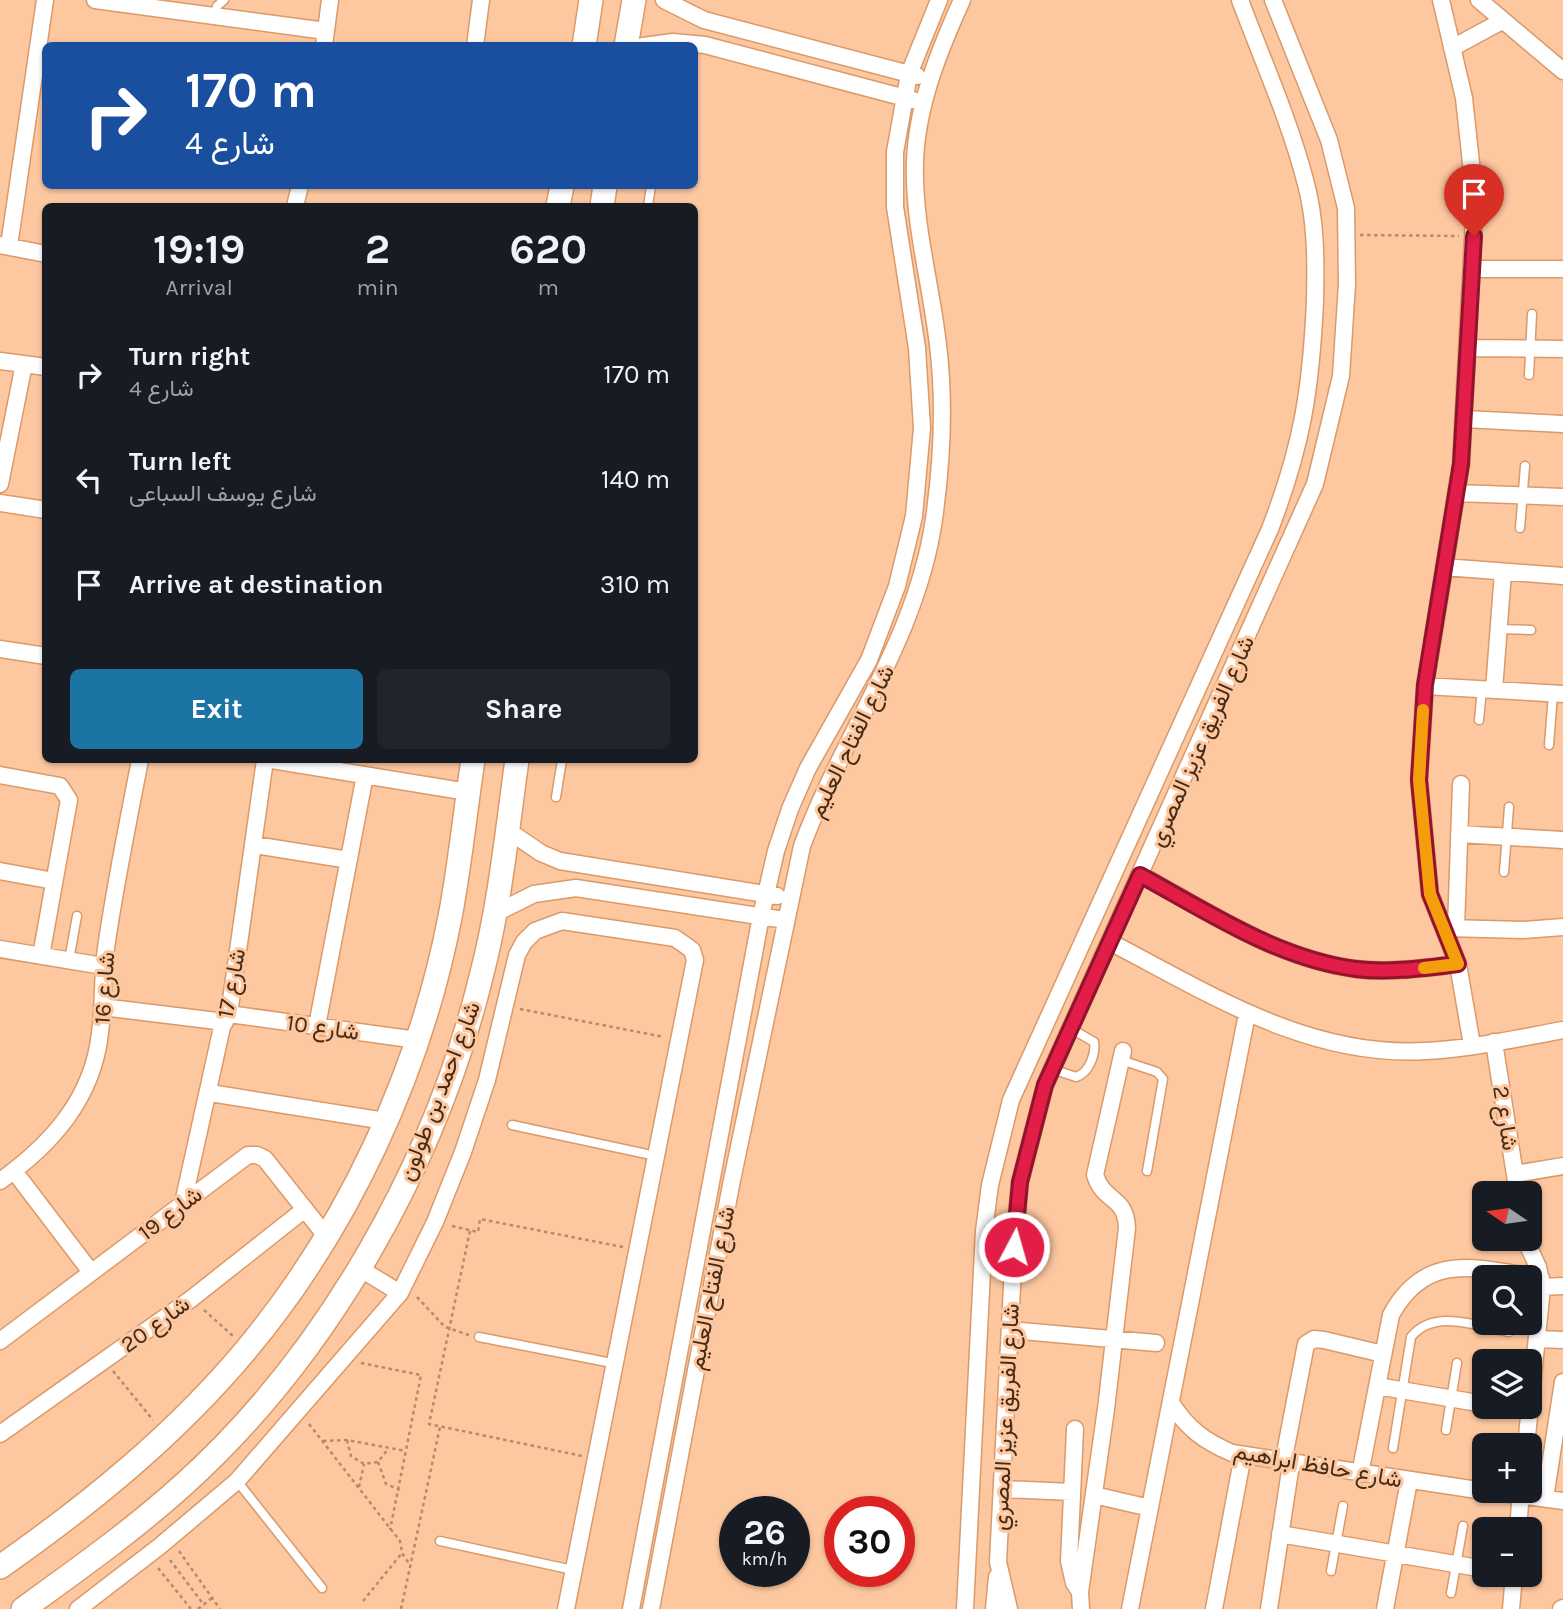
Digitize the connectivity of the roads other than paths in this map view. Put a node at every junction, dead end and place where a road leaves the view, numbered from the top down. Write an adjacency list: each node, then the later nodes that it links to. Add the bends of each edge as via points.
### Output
1 (45, 0): 28 (street)
2 (94, 0): 15 (street)
3 (224, 0): 15 (lane)
4 (330, 0): 17 (street)
5 (481, 0): 18 (street)
6 (591, 0): 19 (street)
7 (634, 0): 20 (street)
8 (664, 0): 24 (street, via 704,20)
9 (939, 0): 24 (street, شارع الفتاح العليم)
10 (962, 0): 25 (street, شارع الفتاح العليم)
11 (1240, 0): 59 (street, شارع الفريق عزيز المصري, via 1308,191 1316,269 1312,373 1290,477)
12 (1273, 0): 60 (street, شارع الفريق عزيز المصري, via 1329,140 1346,208 1347,284 1341,376 1315,484)
13 (1441, 0): 22 (street)
14 (1479, 0): 16 (street)
15 (214, 16): 17 (street)
16 (1502, 21): 22 (street); 23 (street)
17 (325, 38)
18 (476, 42)
19 (585, 42)
20 (627, 42)
21 (698, 46): 26 (street)
22 (1452, 48): 30 (street, via 1472,149)
23 (1563, 71)
24 (909, 74): 25 (street); 26 (street, شارع الفتاح العليم)
25 (930, 79): 27 (street, شارع الفتاح العليم)
26 (903, 97): 27 (street); 49 (street, شارع الفتاح العليم, via 895,152 895,207 917,348 922,428)
27 (924, 103): 50 (street, شارع الفتاح العليم, via 915,160 916,218 939,345 943,427)
28 (4, 246): 29 (street)
29 (42, 253)
30 (1472, 269): 31 (street); 33 (street)
31 (1563, 269)
32 (1532, 314): 34 (lane)
33 (1469, 348): 34 (street); 40 (street)
34 (1530, 349): 35 (street); 39 (lane)
35 (1563, 349)
36 (0, 361): 37 (street)
37 (24, 364): 38 (street); 43 (street)
38 (42, 366)
39 (1529, 375)
40 (1464, 419): 41 (street); 44 (street)
41 (1563, 424)
42 (1525, 466): 45 (lane)
43 (0, 484)
44 (1457, 494): 45 (street); 52 (street)
45 (1522, 496): 46 (street); 51 (lane)
46 (1563, 497)
47 (0, 503): 48 (street)
48 (42, 509)
49 (914, 516): 50 (street); 93 (street, شارع الفتاح العليم, via 897,586 869,660 808,768 790,809)
50 (934, 520): 94 (street, شارع الفتاح العليم, via 918,589 893,653 821,796)
51 (1520, 528)
52 (1444, 567): 53 (street); 61 (street)
53 (1503, 572): 54 (street); 55 (street)
54 (1563, 576)
55 (1499, 629): 56 (lane); 62 (street)
56 (1531, 630)
57 (0, 649): 58 (street)
58 (42, 655)
59 (1212, 655): 60 (street, via 1223,664); 64 (street, شارع الفريق عزيز المصري)
60 (1236, 665): 65 (street, شارع الفريق عزيز المصري)
61 (1425, 685): 62 (street); 101 (street, via 1419,780 1422,827 1430,894)
62 (1488, 689): 63 (street); 66 (lane)
63 (1558, 694): 67 (lane)
64 (1192, 699): 65 (street, via 1206,700); 196 (street, شارع الفريق عزيز المصري, via 1016,1089 1000,1138 984,1231)
65 (1216, 709): 89 (street, شارع الفريق عزيز المصري)
66 (1479, 720)
67 (1549, 745)
68 (139, 763): 107 (street, شارع 16)
69 (265, 763): 84 (street, شارع 17)
70 (473, 763): 77 (street, شارع احمد بن طولون)
71 (517, 763): 80 (street, شارع احمد بن طولون)
72 (562, 763): 78 (lane)
73 (321, 764): 75 (street)
74 (0, 775): 90 (street, via 54,785 67,794)
75 (365, 775): 77 (street); 85 (street)
76 (1461, 784): 81 (street)
77 (468, 792): 114 (street, شارع احمد بن طولون, via 450,918)
78 (556, 797)
79 (1509, 807): 82 (lane)
80 (507, 830): 86 (street); 96 (street, شارع احمد بن طولون)
81 (1459, 834): 82 (street); 101 (street)
82 (1507, 837): 83 (street); 88 (lane)
83 (1563, 840)
84 (254, 845): 85 (street); 110 (street, شارع 17)
85 (349, 860): 111 (street)
86 (560, 861): 91 (street); 92 (street, via 554,874)
87 (0, 871): 90 (street)
88 (1504, 872)
89 (1140, 875): 102 (street, شارع الفريق عزيز المصري); 106 (street, via 1258,939 1306,958 1355,969 1407,971)
90 (54, 880): 104 (street)
91 (704, 884): 93 (street); 95 (street, via 714,899)
92 (556, 889): 95 (street); 96 (street, via 534,894)
93 (766, 894): 94 (street); 98 (street, شارع الفتاح العليم)
94 (789, 898): 99 (street, شارع الفتاح العليم)
95 (709, 908): 98 (street)
96 (494, 914): 132 (street, شارع احمد بن طولون, via 482,975 451,1073 420,1152)
97 (77, 916): 105 (lane)
98 (761, 916): 99 (street); 194 (street, شارع الفتاح العليم)
99 (785, 920): 195 (street, شارع الفتاح العليم)
100 (1563, 927): 101 (street)
101 (1449, 928): 106 (street)
102 (1110, 942): 109 (street); 112 (street, شارع الفريق عزيز المصري)
103 (0, 949): 104 (street)
104 (41, 956): 105 (street)
105 (69, 960): 107 (street)
106 (1458, 964): 116 (street)
107 (103, 966): 108 (street, شارع 16)
108 (102, 1007): 110 (street, شارع 10); 124 (street, شارع 16, via 98,1051 84,1093 60,1129)
109 (1247, 1014): 116 (street, via 1337,1045 1416,1051); 154 (street)
110 (227, 1018): 111 (street, شارع 10); 119 (street, شارع 17)
111 (317, 1026): 114 (street, شارع 10)
112 (1070, 1028): 118 (street, شارع الفريق عزيز المصري); 118 (lane, via 1094,1042 1087,1069 1076,1077)
113 (1563, 1030): 115 (street)
114 (417, 1040): 120 (street, شارع احمد بن طولون)
115 (1494, 1042): 116 (street); 126 (street, شارع 2)
116 (1472, 1045)
117 (1122, 1056): 125 (lane, via 1163,1079); 143 (street, via 1094,1175 1099,1188 1126,1212)
118 (1052, 1069): 139 (street, شارع الفريق عزيز المصري, via 1031,1130 1020,1182)
119 (210, 1093): 120 (street); 129 (street, شارع 17)
120 (385, 1121): 131 (street, شارع احمد بن طولون)
121 (512, 1125): 122 (lane)
122 (656, 1156): 137 (street, via 695,960 692,950 675,938 562,921 547,924 524,942 517,955 487,1080 435,1222); 148 (street)
123 (1563, 1166): 126 (street)
124 (14, 1171): 127 (street, شارع 16); 134 (street)
125 (1147, 1171)
126 (1515, 1174): 128 (street, شارع 2)
127 (0, 1181)
128 (1516, 1181)
129 (183, 1203): 130 (street, شارع 19, via 253,1154 265,1159); 134 (street, شارع 19)
130 (305, 1209): 131 (street, شارع 19); 157 (street, شارع 20, via 191,1299)
131 (326, 1236): 181 (street, شارع احمد بن طولون, via 247,1349 165,1434 130,1467)
132 (359, 1268): 137 (street); 191 (street, شارع احمد بن طولون, via 294,1364 240,1428 182,1486)
133 (1472, 1270): 147 (street, via 1435,1271 1401,1297 1391,1315)
134 (91, 1272): 145 (street, شارع 19)
135 (1542, 1283): 136 (street)
136 (1563, 1286)
137 (403, 1288): 165 (street)
138 (1472, 1325): 152 (lane, via 1444,1320 1420,1326 1411,1337)
139 (1010, 1330): 143 (street); 167 (street, شارع الفريق عزيز المصري)
140 (1538, 1335): 142 (street)
141 (479, 1337): 148 (lane)
142 (1538, 1339): 144 (street); 160 (street)
143 (1114, 1340): 146 (street); 170 (street)
144 (1563, 1340)
145 (0, 1341)
146 (1156, 1343)
147 (1383, 1354): 151 (street); 163 (street, via 1324,1340 1306,1344)
148 (612, 1363): 185 (street)
149 (1457, 1363): 153 (lane)
150 (1563, 1382): 156 (street)
151 (1377, 1386): 152 (street); 164 (street)
152 (1402, 1391): 153 (street); 161 (lane)
153 (1451, 1399): 155 (street); 159 (lane)
154 (1171, 1402): 162 (street, شارع حافظ ابراهيم, via 1202,1440); 175 (street)
155 (1472, 1402)
156 (1560, 1414): 172 (street)
157 (3, 1427)
158 (1075, 1429): 169 (street)
159 (1446, 1430)
160 (1527, 1433)
161 (1393, 1448)
162 (1242, 1455): 163 (street, شارع حافظ ابراهيم); 201 (street)
163 (1287, 1464): 164 (street, شارع حافظ ابراهيم); 177 (street)
164 (1360, 1474): 166 (street, شارع حافظ ابراهيم)
165 (237, 1481): 188 (lane); 192 (street, via 158,1552)
166 (1409, 1481): 168 (street, شارع حافظ ابراهيم); 180 (street)
167 (1002, 1489): 169 (street); 182 (street, شارع الفريق عزيز المصري)
168 (1472, 1489)
169 (1072, 1492): 189 (street, via 1069,1561)
170 (1094, 1495): 175 (street); 189 (street)
171 (1542, 1497): 172 (street, شارع حافظ ابراهيم)
172 (1545, 1498): 173 (street, شارع حافظ ابراهيم)
173 (1563, 1501)
174 (1342, 1506): 179 (lane)
175 (1150, 1508): 200 (street)
176 (1463, 1526): 183 (lane)
177 (1280, 1534): 179 (street); 202 (street)
178 (440, 1541): 185 (lane)
179 (1336, 1544): 180 (street); 186 (lane)
180 (1395, 1554): 183 (street); 203 (street)
181 (2, 1561)
182 (998, 1562): 197 (street); 198 (street, شارع الفريق عزيز المصري)
183 (1456, 1564): 184 (street); 190 (lane)
184 (1472, 1567)
185 (573, 1570): 193 (street)
186 (1331, 1571)
187 (1513, 1587): 204 (street)
188 (323, 1588)
189 (1080, 1592): 199 (street)
190 (1451, 1593)
191 (23, 1609)
192 (78, 1609)
193 (566, 1609)
194 (631, 1609)
195 (651, 1609)
196 (965, 1609)
197 (994, 1609)
198 (1009, 1609)
199 (1081, 1609)
200 (1130, 1609)
201 (1214, 1609)
202 (1269, 1609)
203 (1385, 1609)
204 (1511, 1609)

